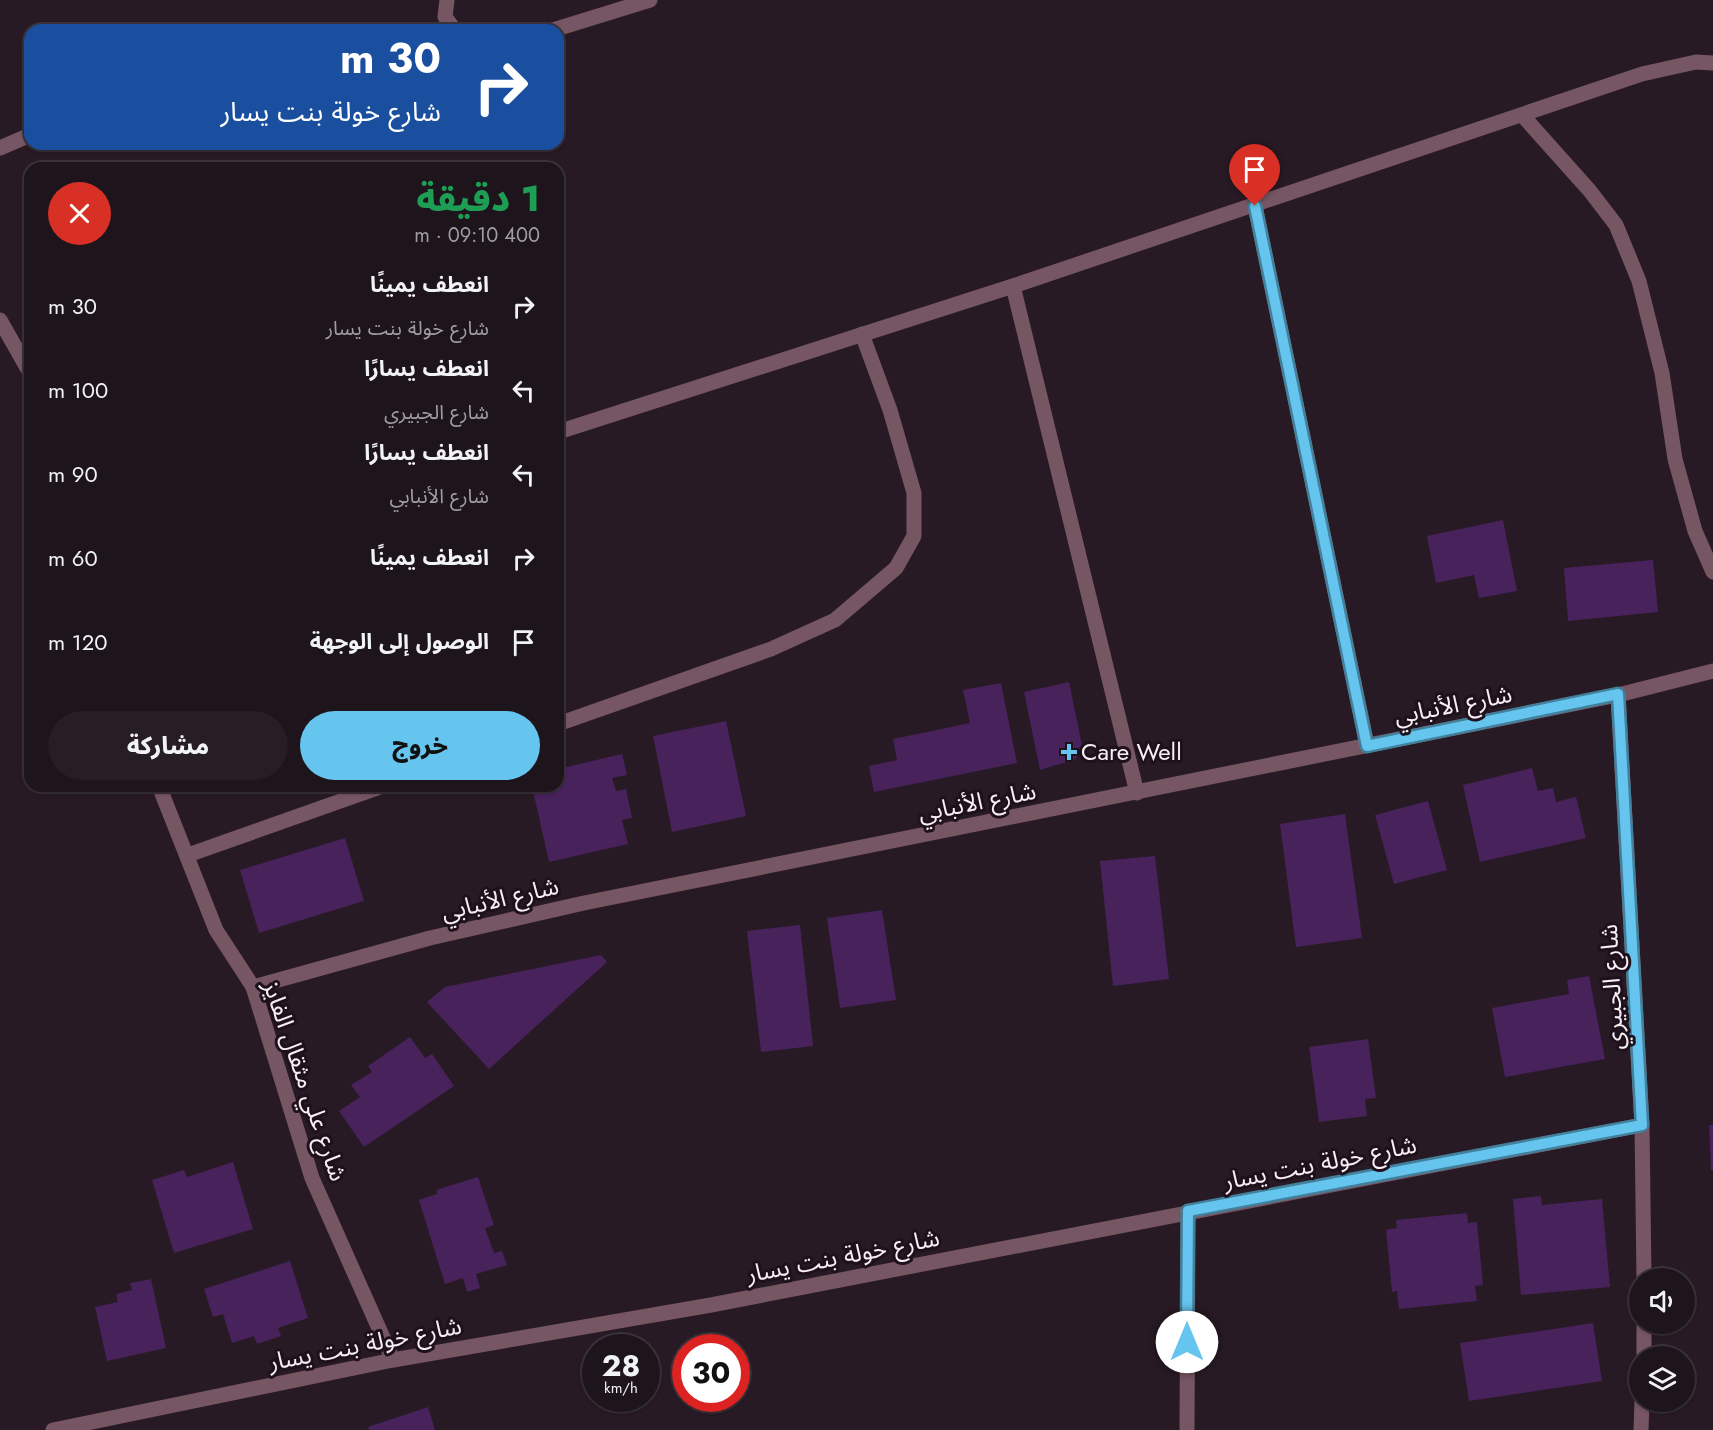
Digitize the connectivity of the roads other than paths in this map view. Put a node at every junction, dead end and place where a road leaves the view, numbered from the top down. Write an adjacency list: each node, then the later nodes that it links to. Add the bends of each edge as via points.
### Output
1 (447, 0): 3 (street, via 445,17)
2 (650, 0): 4 (street)
3 (450, 24)
4 (564, 27)
5 (1713, 63): 6 (street, via 1696,62 1642,74)
6 (1523, 116): 9 (street); 15 (street, via 1590,191 1620,234 1639,281 1662,373 1677,469 1695,531)
7 (24, 138): 8 (street)
8 (0, 148)
9 (1255, 206): 10 (street); 19 (street)
10 (1013, 286): 12 (street); 22 (street)
11 (0, 320): 13 (street)
12 (862, 334): 14 (street); 18 (street, via 914,493 914,536 896,568 835,620 771,649)
13 (24, 362)
14 (564, 430)
15 (1713, 572)
16 (1713, 671): 17 (street, شارع الأنبابي)
17 (1618, 694): 19 (street, شارع الأنبابي); 25 (street, شارع الجبيري)
18 (564, 722)
19 (1367, 746): 22 (street, شارع الأنبابي)
20 (162, 792): 23 (street, شارع علي مثقال الفايز)
21 (366, 792): 23 (street)
22 (1137, 793): 24 (street, شارع الأنبابي, via 573,906 430,938)
23 (188, 855): 24 (street, شارع علي مثقال الفايز, via 216,930)
24 (253, 987): 28 (street, شارع علي مثقال الفايز, via 312,1178)
25 (1642, 1125): 26 (street, شارع خولة بنت يسار); 27 (street, شارع الجبيري)
26 (1188, 1211): 28 (street, شارع خولة بنت يسار, via 711,1305); 31 (street)
27 (1644, 1268)
28 (393, 1359): 30 (street, شارع خولة بنت يسار)
29 (1642, 1412): 32 (street)
30 (53, 1430)
31 (1187, 1430)
32 (1641, 1430)

